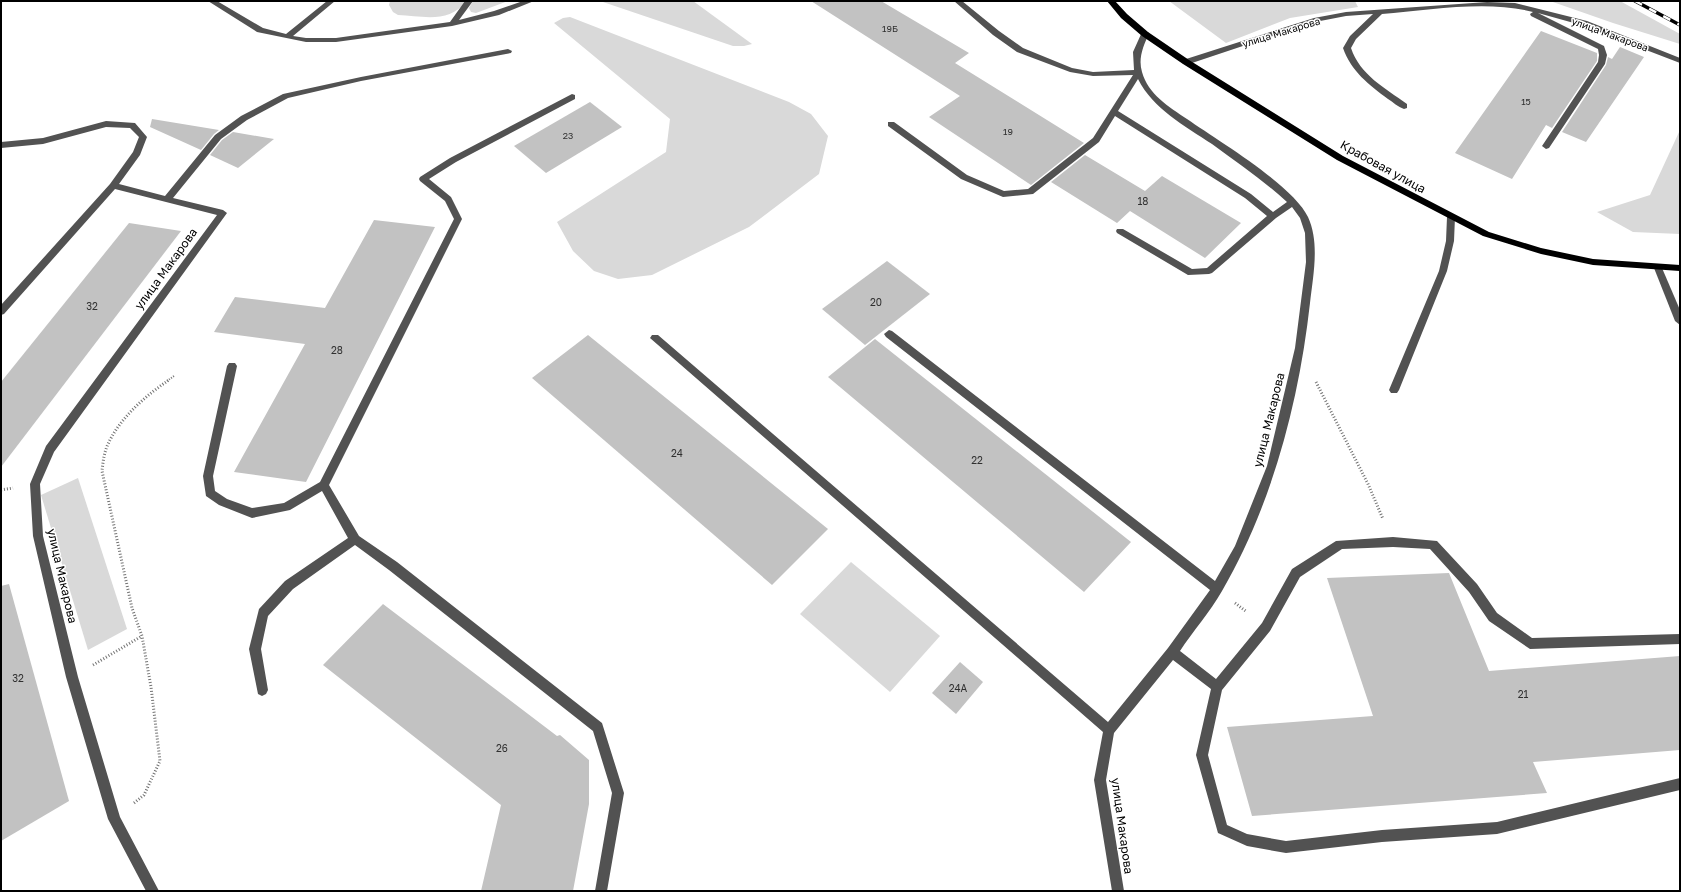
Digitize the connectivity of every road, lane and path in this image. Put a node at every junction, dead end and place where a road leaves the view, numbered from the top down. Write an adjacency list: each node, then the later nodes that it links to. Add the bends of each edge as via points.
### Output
1 (212, 1): 11 (street, via 260,30)
2 (331, 1): 11 (street)
3 (469, 1): 9 (street)
4 (530, 1): 9 (street)
5 (958, 1): 15 (street, via 1020,50 1070,70 1093,74)
6 (1111, 1): 10 (main road, Крабовая улица)
7 (1515, 5): 8 (street, улица Макарова, via 1487,4); 13 (street, улица Макарова, via 1584,23); 21 (street, via 1601,48 1603,55 1602,62)
8 (1381, 12): 14 (street, улица Макарова, via 1346,14 1314,20); 17 (street, via 1353,38 1347,48 1349,59 1358,71)
9 (452, 24): 11 (street, via 336,40)
10 (1145, 34): 14 (main road, Крабовая улица); 15 (street, улица Макарова, via 1137,52)
11 (287, 37)
12 (508, 51): 23 (street, via 414,68 286,96 244,118 218,137)
13 (1680, 60)
14 (1186, 62): 26 (main road, Крабовая улица, via 1340,158)
15 (1138, 72): 18 (street); 24 (street, улица Макарова, via 1146,88 1161,105 1266,178)
16 (572, 97): 38 (street, via 422,178 448,199 458,219)
17 (1404, 106)
18 (1114, 112): 19 (street, via 1096,140 1030,192 1003,194 964,177); 25 (street, via 1248,196)
19 (891, 124)
20 (1, 145): 22 (street, via 43,141 106,124 132,125 143,136 137,153)
21 (1546, 146)
22 (113, 186): 23 (street); 30 (street)
23 (166, 200): 46 (street, улица Макарова, via 223,213 50,449 35,484 38,536)
24 (1293, 202): 25 (street); 34 (street, улица Макарова, via 1304,217 1309,233 1310,262)
25 (1273, 216): 27 (street, via 1209,271 1200,273 1191,273)
26 (1451, 217): 28 (main road, Крабовая улица, via 1486,234 1541,252 1593,262); 37 (street, via 1450,241 1443,271)
27 (1120, 230)
28 (1658, 268): 29 (main road, Крабовая улица); 31 (street)
29 (1680, 268)
30 (1, 311)
31 (1680, 321)
32 (889, 334): 41 (street)
33 (656, 338): 49 (street)
34 (1300, 348): 40 (path, via 1368,484); 41 (street, улица Макарова, via 1272,466 1240,548)
35 (232, 366): 38 (street, via 208,476 210,493 223,502 252,513 286,507)
36 (174, 376): 43 (path, via 137,404 114,435 104,455 102,471 132,608)
37 (1394, 390)
38 (324, 485): 39 (street)
39 (355, 539): 48 (street, via 289,585 263,613 255,649); 53 (street, via 598,727 618,793)
40 (1393, 542): 42 (street, via 1340,544 1296,573); 44 (street, via 1433,544 1473,588 1493,617 1530,644)
41 (1217, 589): 42 (path); 45 (street, улица Макарова)
42 (1266, 627): 47 (street)
43 (142, 636): 46 (path); 51 (path, via 160,761 144,794)
44 (1680, 639)
45 (1172, 652): 47 (street); 49 (street, улица Макарова)
46 (72, 677): 51 (street, улица Макарова)
47 (1217, 687): 50 (street, via 1202,755 1222,829 1247,840 1286,846 1497,828)
48 (262, 690)
49 (1109, 730): 54 (street, улица Макарова, via 1100,780)
50 (1680, 784)
51 (114, 819): 52 (street, улица Макарова)
52 (153, 891)
53 (601, 891)
54 (1118, 891)

